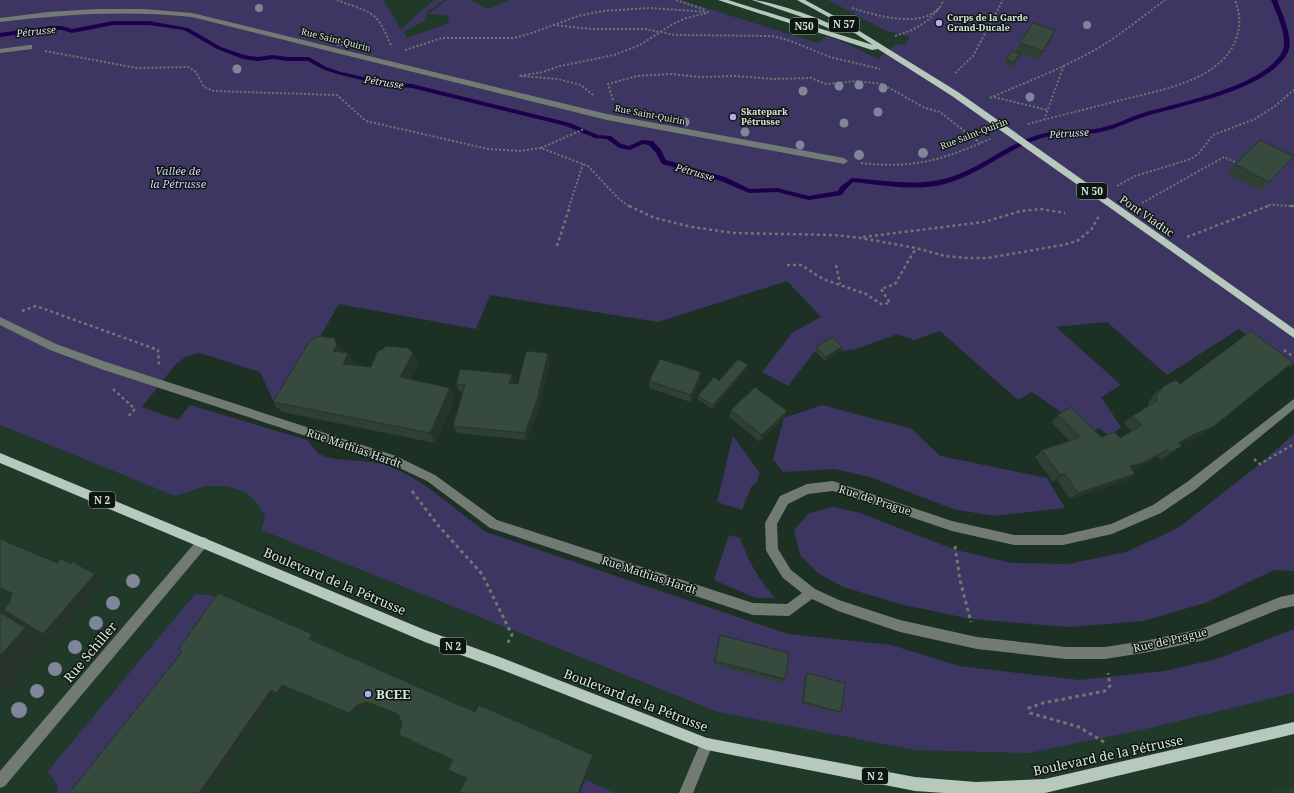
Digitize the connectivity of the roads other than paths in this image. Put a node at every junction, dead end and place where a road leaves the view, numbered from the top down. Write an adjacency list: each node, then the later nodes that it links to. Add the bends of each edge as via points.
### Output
1 (721, 0): 7 (main road, N50)
2 (755, 0): 7 (main road, N 50, via 807,17)
3 (800, 0): 7 (main road, N 57)
4 (0, 20): 8 (street, Rue Saint-Quirin, via 128,10 192,15 606,116)
5 (29, 48): 6 (street)
6 (0, 51)
7 (887, 51): 10 (main road, Pont Viaduc / N 50, via 955,94)
8 (844, 161)
9 (0, 321): 14 (street, Rue Mathias Hardt, via 53,347 104,366 392,459 431,478 494,524 754,609 789,610)
10 (1294, 334)
11 (1294, 403): 14 (street, Rue de Prague, via 1191,486 1157,510 1112,529 1063,540 1014,540 952,526 833,486 807,489 784,500 771,523 772,550 787,574)
12 (0, 458): 13 (main road, Boulevard de la Pétrusse / N 2)
13 (203, 542): 17 (main road, Boulevard de la Pétrusse / N 2, via 424,636); 18 (street, Rue Schiller)
14 (811, 593): 15 (street, Rue de Prague, via 900,626 977,643 1066,653 1105,653 1201,635 1280,603)
15 (1294, 600)
16 (1294, 728): 19 (main road, Boulevard de la Pétrusse / N 2)
17 (707, 744): 19 (main road, Boulevard de la Pétrusse / N 2, via 915,784 976,789); 20 (street)
18 (0, 781)
19 (1046, 789)
20 (686, 793)

